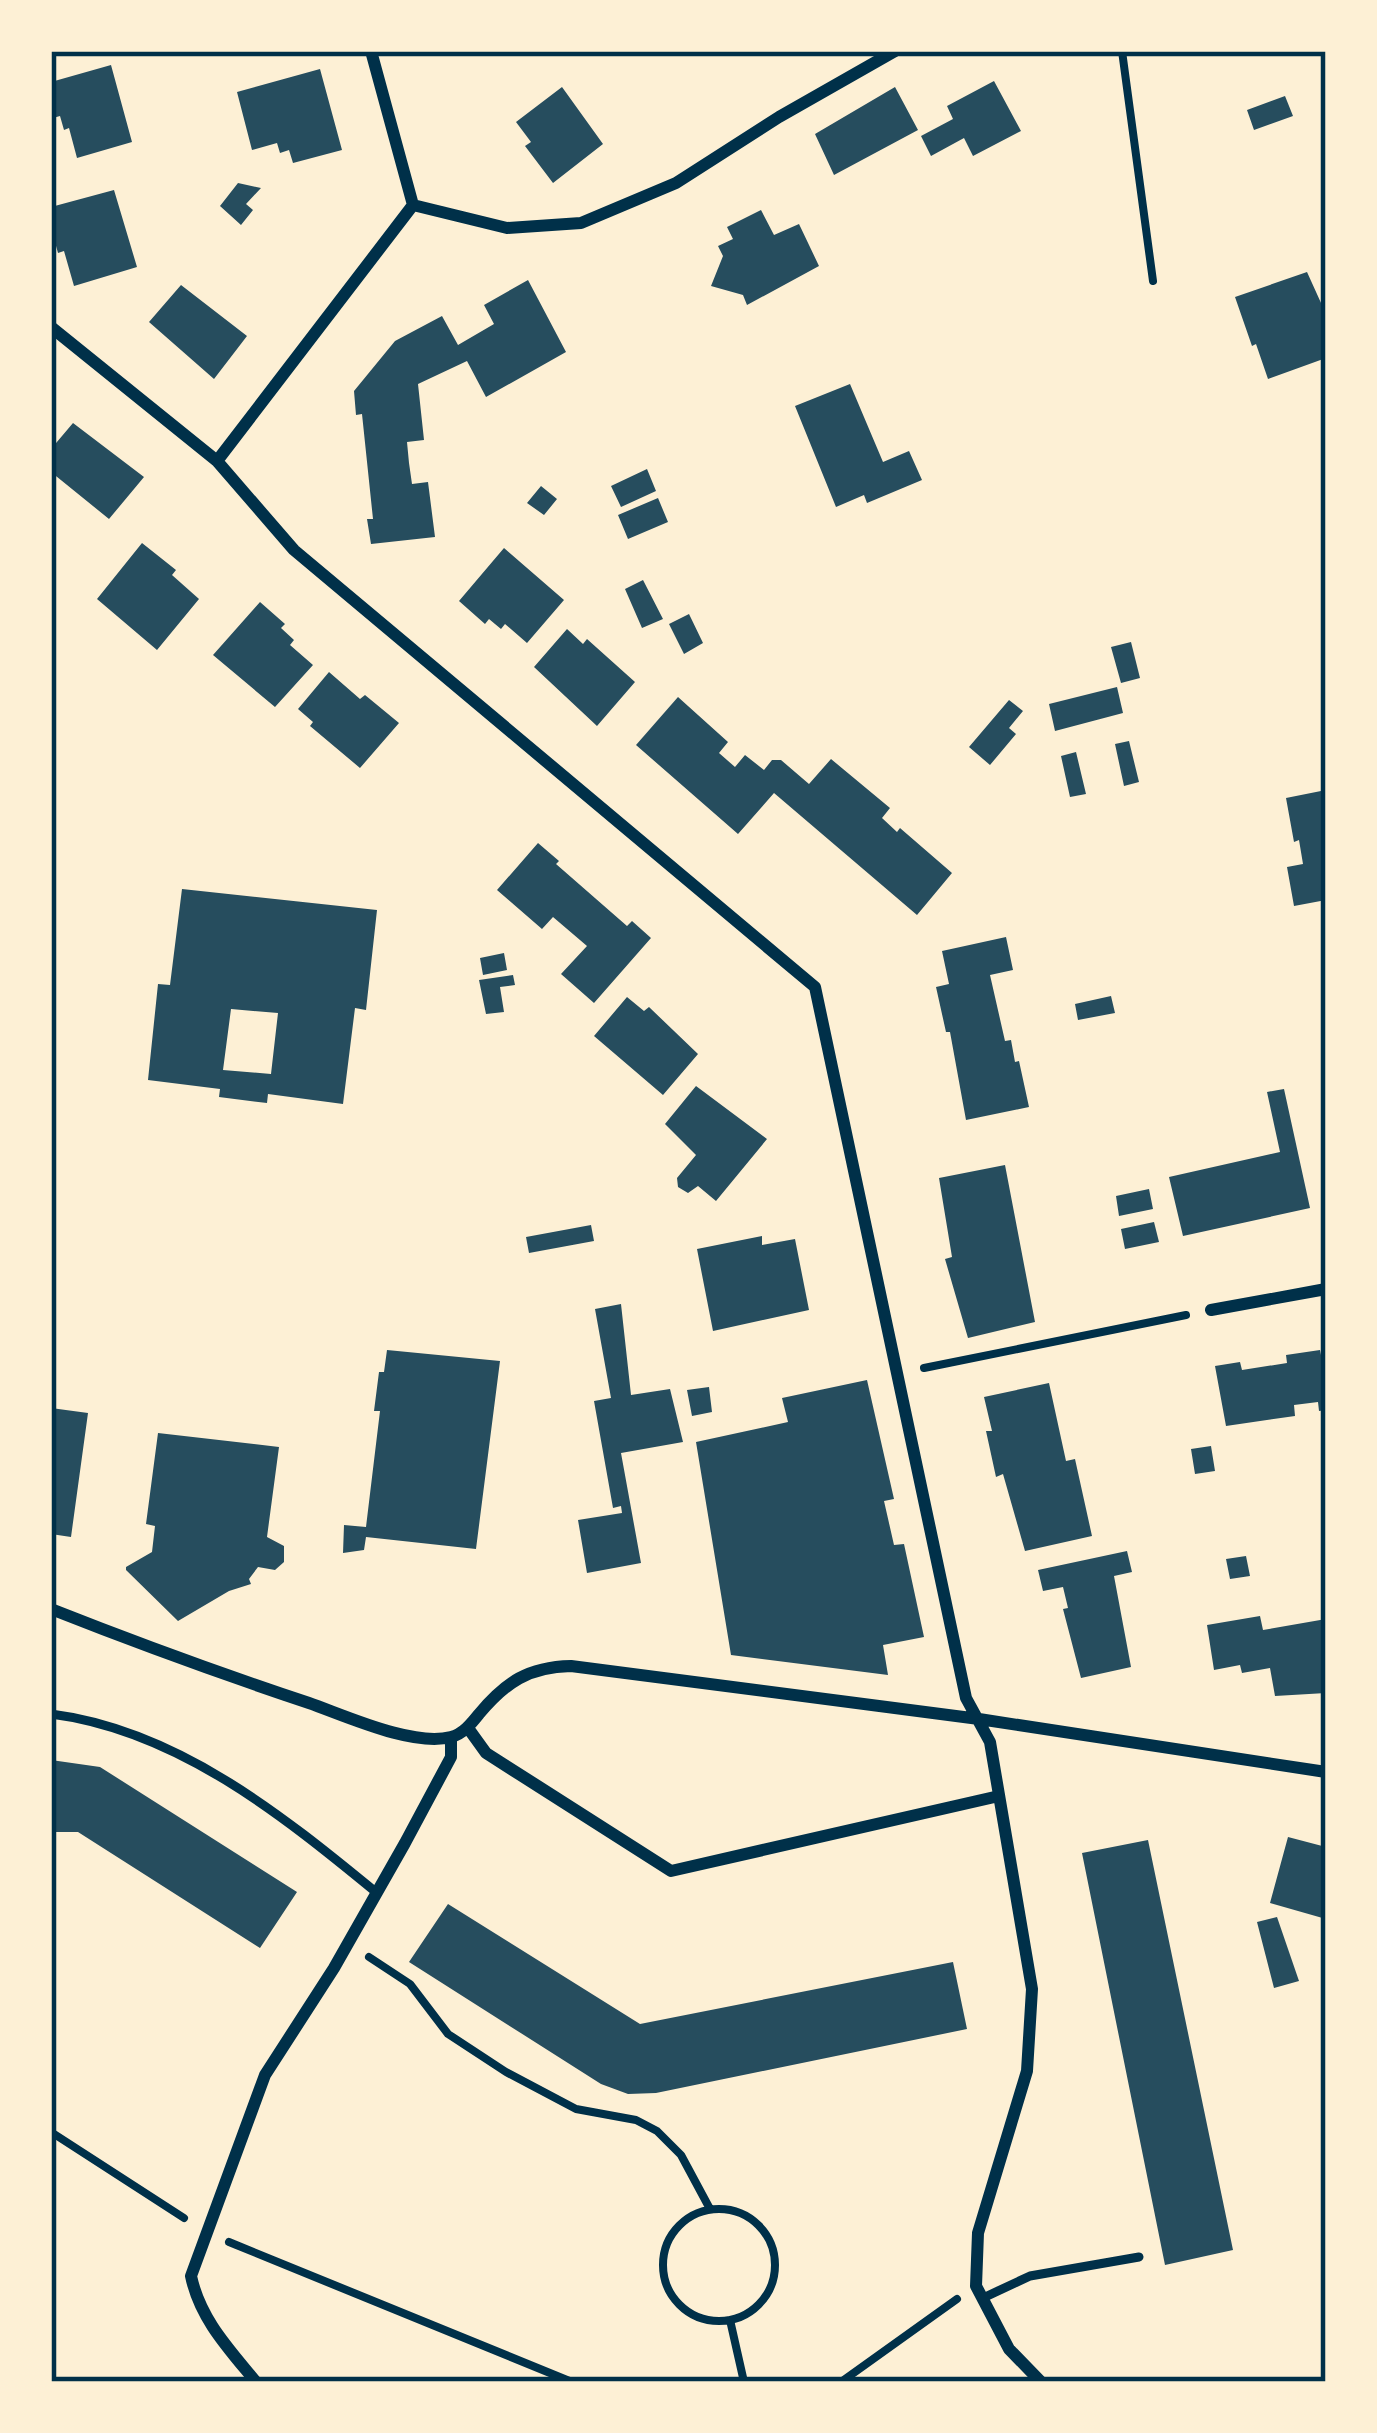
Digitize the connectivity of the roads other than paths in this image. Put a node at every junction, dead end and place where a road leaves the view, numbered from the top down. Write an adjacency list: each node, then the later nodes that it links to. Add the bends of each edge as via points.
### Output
1 (371, 51): 3 (street)
2 (895, 51): 3 (street, via 676,183 581,223 507,228)
3 (413, 205): 5 (street)
4 (51, 327): 5 (street)
5 (217, 461): 10 (street, via 294,550 814,987 966,1698)
6 (1326, 1289): 7 (street)
7 (1211, 1310)
8 (51, 1609): 12 (street, via 365,1723)
9 (51, 1714): 15 (lane, via 95,1719 172,1750 286,1818)
10 (979, 1719): 11 (street, via 544,1666 524,1672); 13 (street); 14 (street)
11 (468, 1728): 12 (street); 14 (street, via 486,1753 670,1871)
12 (451, 1737): 15 (street, via 451,1757)
13 (1326, 1772)
14 (999, 1796): 17 (street, via 1032,1989 1028,2071 978,2233)
15 (377, 1893): 18 (street, via 265,2075 191,2276 196,2300)
16 (1139, 2257): 17 (lane)
17 (979, 2292): 19 (street, via 1009,2349)
18 (256, 2382)
19 (1041, 2382)

